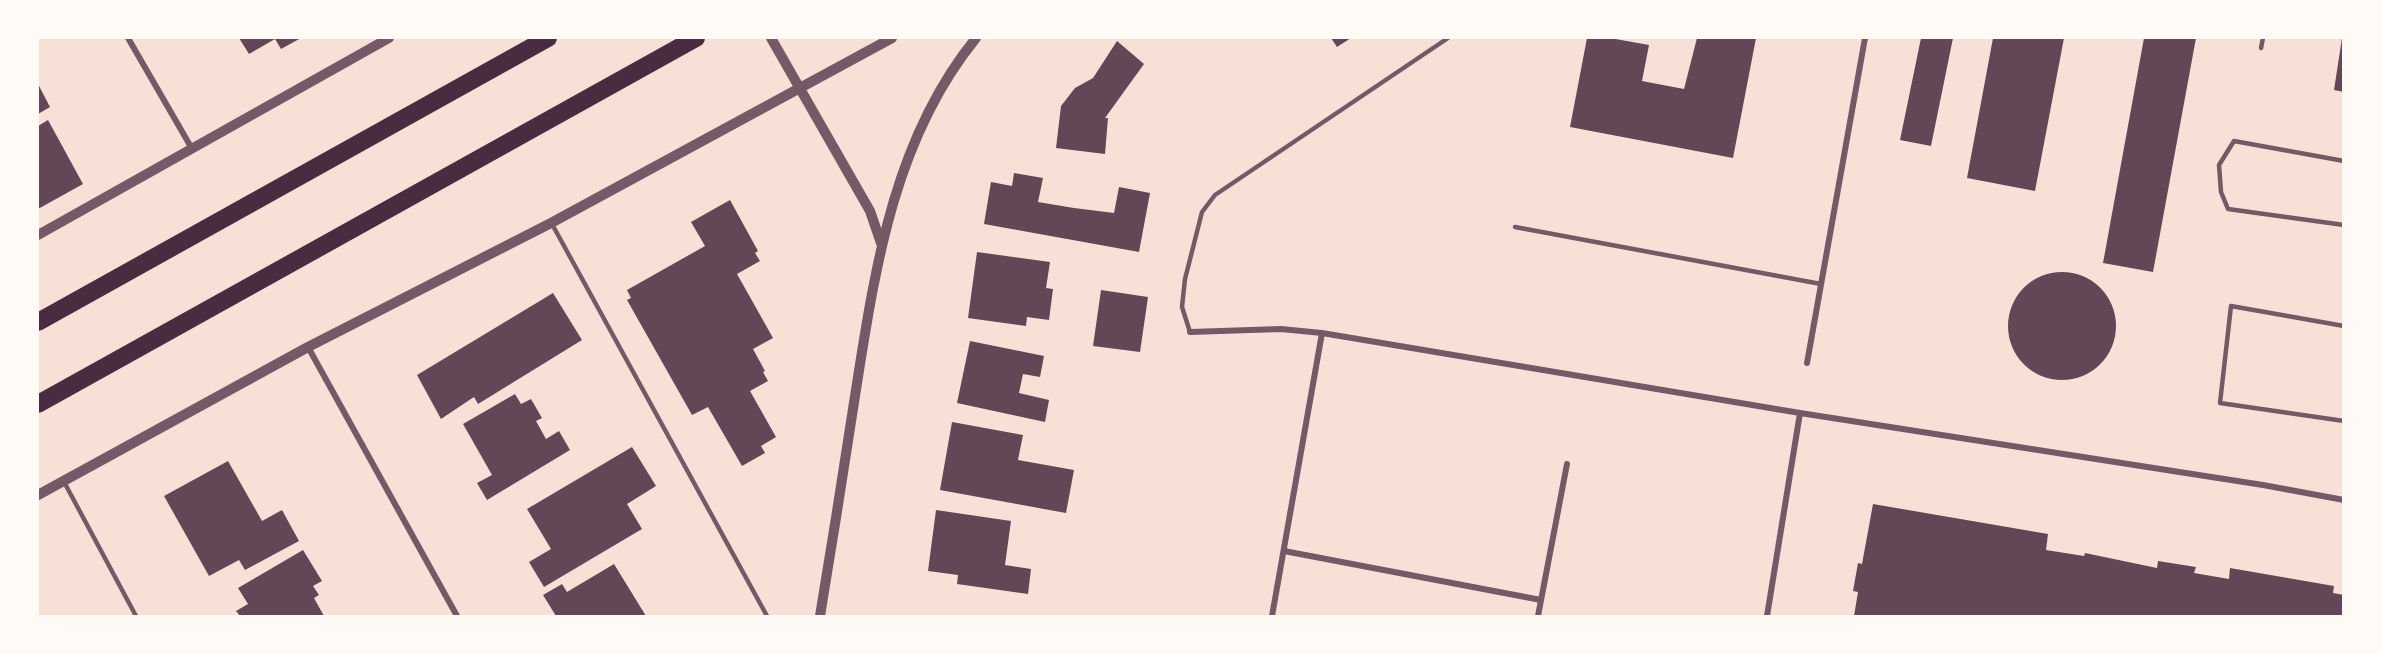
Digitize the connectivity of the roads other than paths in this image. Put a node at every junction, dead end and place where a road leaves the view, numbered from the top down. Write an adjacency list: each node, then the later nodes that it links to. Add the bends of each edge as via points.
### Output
1 (128, 38): 13 (street)
2 (389, 38): 13 (street)
3 (548, 38): 21 (highway)
4 (696, 38): 27 (highway)
5 (771, 38): 12 (street)
6 (892, 38): 12 (street)
7 (976, 38): 19 (street, via 953,65 928,108 905,165)
8 (1448, 38): 23 (lane, via 1215,195 1202,212 1185,279 1182,307)
9 (1865, 38): 20 (street)
10 (2263, 38): 11 (lane)
11 (2261, 48)
12 (799, 88): 15 (street); 19 (street, via 870,211)
13 (191, 147): 18 (street)
14 (2343, 161): 16 (lane, via 2234,141 2219,165 2221,192 2228,209)
15 (551, 223): 25 (street); 38 (lane)
16 (2343, 225)
17 (1515, 227): 20 (lane)
18 (38, 235)
19 (881, 244): 39 (street)
20 (1821, 284): 26 (street)
21 (38, 322)
22 (2343, 326): 29 (lane, via 2231,306 2220,403)
23 (1190, 332): 24 (street, via 1281,329)
24 (1322, 333): 28 (street); 34 (street)
25 (308, 347): 31 (street); 37 (street)
26 (1806, 363)
27 (38, 404)
28 (1800, 413): 33 (street); 42 (street)
29 (2343, 421)
30 (1567, 464): 35 (street)
31 (63, 480): 32 (street); 36 (lane)
32 (38, 495)
33 (2343, 500)
34 (1284, 551): 35 (street); 40 (street)
35 (1541, 600): 41 (street)
36 (136, 616)
37 (456, 616)
38 (767, 616)
39 (820, 616)
40 (1272, 616)
41 (1538, 616)
42 (1767, 616)

